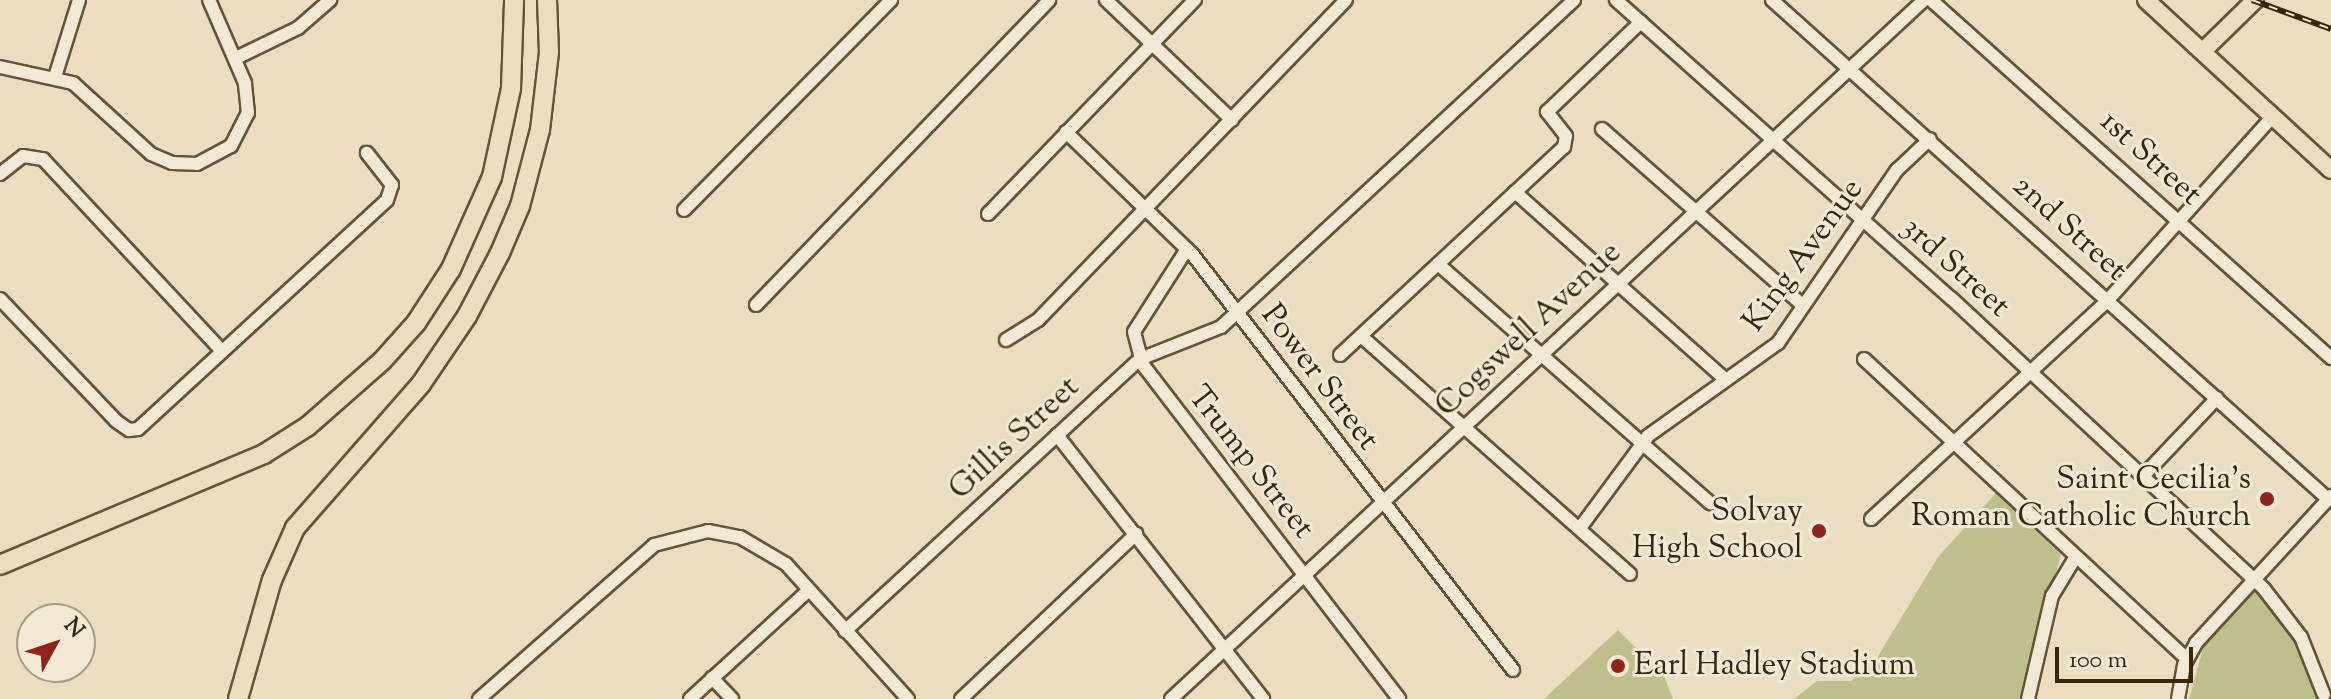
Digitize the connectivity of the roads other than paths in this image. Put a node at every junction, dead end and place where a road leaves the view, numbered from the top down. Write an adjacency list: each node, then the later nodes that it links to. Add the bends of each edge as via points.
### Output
1 (79, 0): 24 (street)
2 (209, 0): 21 (street)
3 (330, 0): 21 (street, via 307,23)
4 (514, 0): 72 (highway, via 511,88 492,177 451,269 382,361 308,426 264,454)
5 (547, 0): 82 (highway, via 549,52 540,130 520,206 500,253 467,316 421,384 295,528 272,580)
6 (891, 0): 36 (street)
7 (1049, 0): 46 (street)
8 (1106, 0): 19 (street)
9 (1195, 0): 19 (street)
10 (1346, 0): 26 (street)
11 (1574, 0): 48 (street, Gillis Street)
12 (1616, 0): 18 (street, 3rd Street)
13 (1772, 0): 23 (street, 2nd Street)
14 (1924, 0): 23 (street, Cogswell Avenue)
15 (1931, 0): 40 (street, 1st Street)
16 (2146, 0): 20 (main road)
17 (2255, 0): 20 (main road)
18 (1641, 22): 29 (street, 3rd Street); 34 (street, via 1547,112 1567,140)
19 (1152, 44): 26 (street); 28 (street)
20 (2203, 51): 25 (main road)
21 (236, 58): 24 (street, via 248,94 242,129 218,156 184,166 151,154 86,91)
22 (0, 67): 24 (street)
23 (1850, 69): 29 (street, Cogswell Avenue); 30 (street, 2nd Street)
24 (55, 77)
25 (2273, 116): 32 (main road); 40 (street)
26 (1232, 120): 35 (street)
27 (1602, 129): 37 (street)
28 (1066, 132): 35 (street, Power Street); 38 (street)
29 (1774, 139): 37 (street, Cogswell Avenue); 39 (street, 3rd Street)
30 (1930, 139): 39 (street, King Avenue, via 1897,170); 45 (street, 2nd Street)
31 (367, 153): 51 (street, via 392,185 387,200)
32 (2331, 170)
33 (0, 174): 51 (street, via 23,156 43,159)
34 (1515, 192): 42 (street); 43 (street)
35 (1147, 208): 41 (street, Power Street); 50 (street, via 1038,320)
36 (684, 210)
37 (1696, 211): 43 (street, Cogswell Avenue); 47 (street)
38 (988, 214)
39 (1863, 221): 47 (street, King Avenue); 57 (street, 3rd Street)
40 (2181, 222): 45 (street); 54 (street, 1st Street)
41 (1187, 249): 48 (street, Power Street); 55 (street, via 1139,319 1134,332)
42 (1438, 264): 49 (street); 53 (street)
43 (1618, 283): 53 (street, Cogswell Avenue); 58 (street)
44 (0, 299): 51 (street, via 116,421 133,430)
45 (2108, 300): 57 (street); 59 (street, 2nd Street)
46 (756, 305)
47 (1802, 305): 58 (street, King Avenue, via 1767,355)
48 (1237, 312): 55 (street, Gillis Street, via 1221,327); 66 (street, Power Street)
49 (1361, 336): 52 (street); 60 (street)
50 (1006, 340)
51 (222, 351)
52 (1340, 355)
53 (1541, 355): 60 (street, Cogswell Avenue); 62 (street)
54 (2331, 358)
55 (1140, 359): 61 (street, Gillis Street); 74 (street, Trump Street)
56 (1864, 359): 63 (street)
57 (2031, 372): 63 (street); 64 (street, 3rd Street)
58 (1725, 379): 62 (street, King Avenue)
59 (2217, 398): 64 (street); 65 (street, 2nd Street)
60 (1464, 427): 66 (street, Cogswell Avenue); 69 (street)
61 (1057, 435): 70 (street); 77 (street, Gillis Street)
62 (1641, 443): 67 (street); 69 (street, King Avenue)
63 (1952, 444): 68 (street); 71 (street)
64 (2144, 475): 75 (street, 3rd Street)
65 (2330, 498): 75 (street)
66 (1382, 503): 74 (street, Cogswell Avenue); 80 (street, Power Street)
67 (1711, 504)
68 (1871, 519)
69 (1580, 528): 73 (street)
70 (1136, 534): 78 (street); 90 (street)
71 (2075, 558): 79 (street); 94 (street, via 2052,596)
72 (0, 565)
73 (1630, 574)
74 (1304, 575): 78 (street, Cogswell Avenue); 93 (street, Trump Street)
75 (2254, 580): 79 (street); 83 (street, 3rd Street, via 2301,637)
76 (808, 591): 77 (street); 81 (street); 86 (street, via 769,549 740,537 708,531 669,538 607,584)
77 (845, 631): 89 (street)
78 (1225, 649): 91 (street, Cogswell Avenue); 92 (street)
79 (2187, 659): 95 (street)
80 (1513, 670)
81 (712, 678): 87 (street); 88 (street)
82 (244, 681): 84 (highway); 85 (highway)
83 (2324, 695)
84 (229, 699)
85 (238, 699)
86 (479, 699)
87 (690, 699)
88 (732, 699)
89 (908, 699)
90 (961, 699)
91 (1171, 699)
92 (1263, 699)
93 (1399, 699)
94 (2028, 699)
95 (2178, 699)

